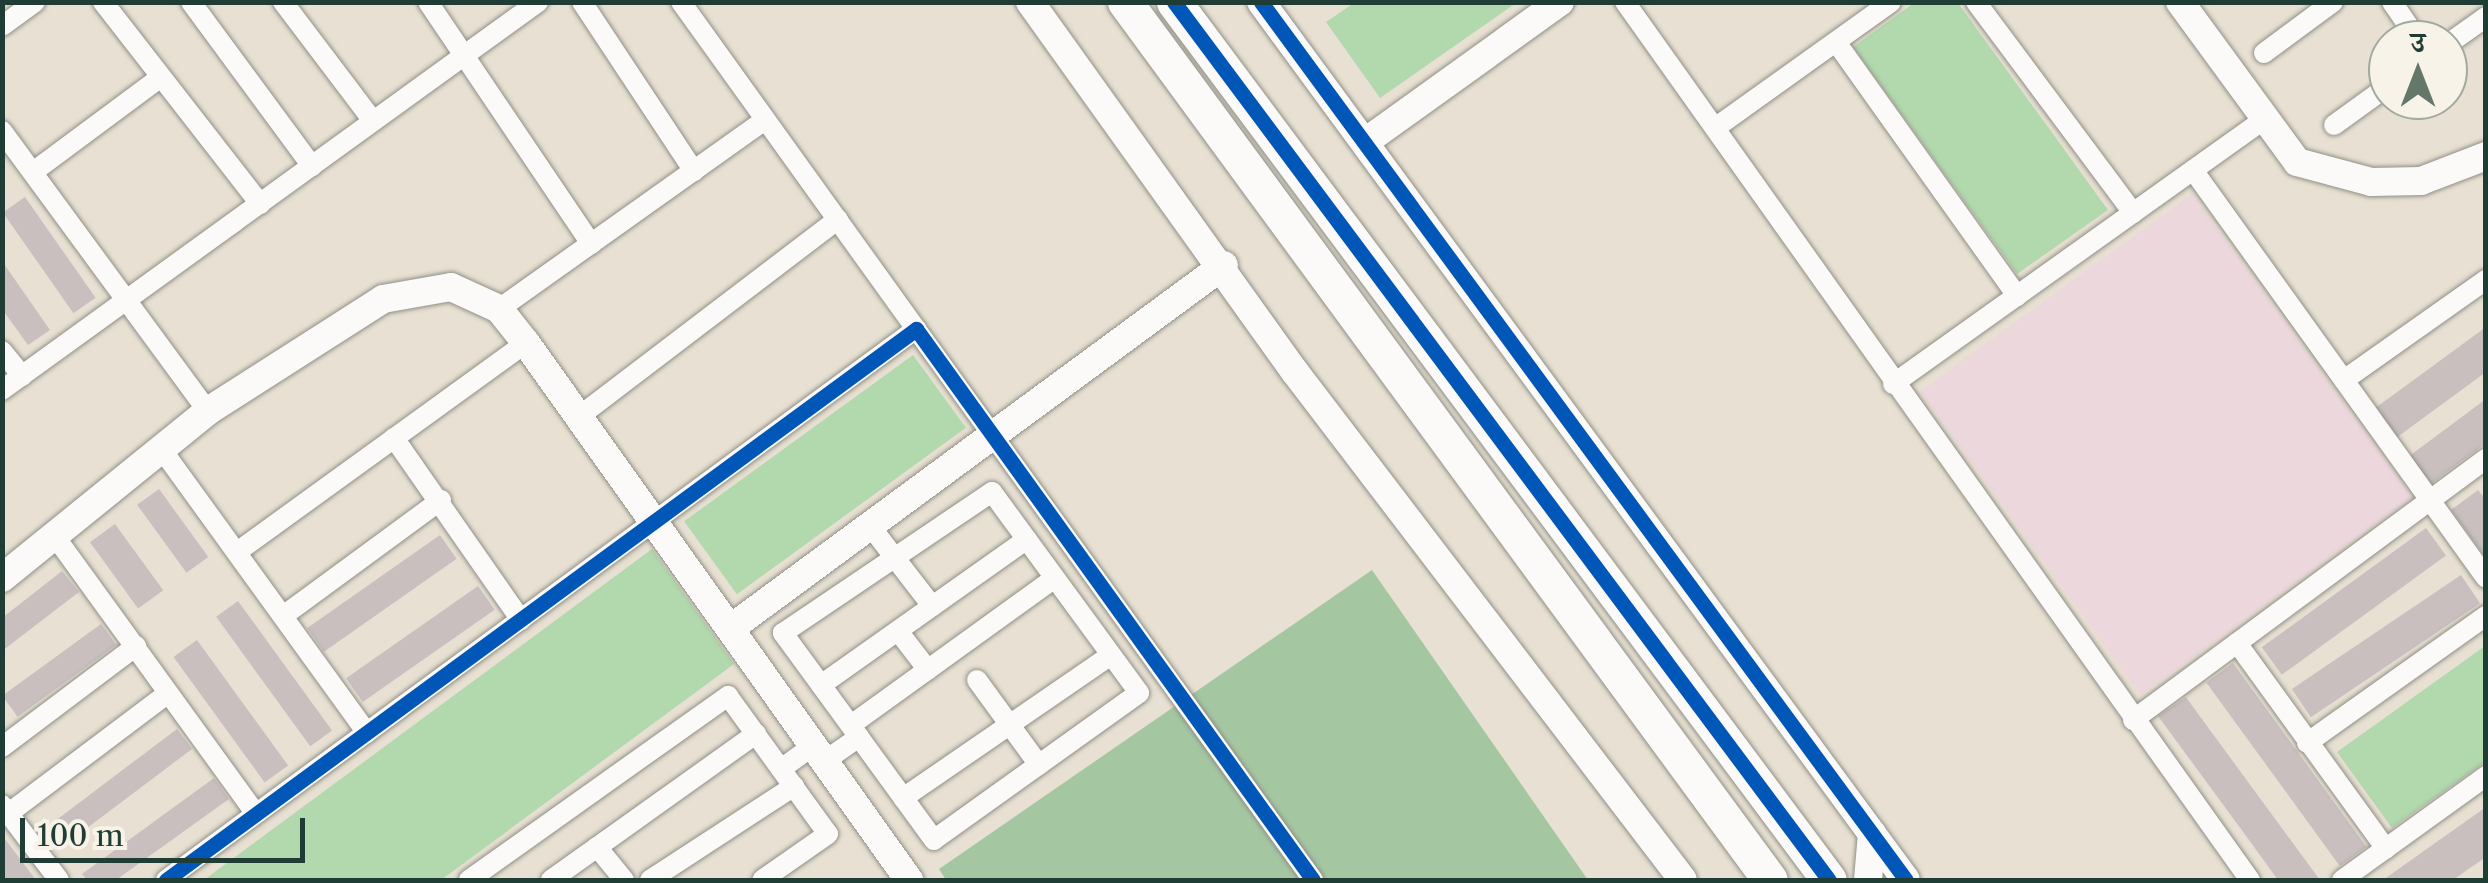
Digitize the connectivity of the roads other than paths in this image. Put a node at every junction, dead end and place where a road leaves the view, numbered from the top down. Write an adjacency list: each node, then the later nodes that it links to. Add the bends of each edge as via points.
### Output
1 (35, 2): 19 (street)
2 (104, 2): 23 (street)
3 (191, 2): 33 (street)
4 (283, 2): 27 (street)
5 (428, 2): 22 (street)
6 (538, 2): 22 (street)
7 (582, 2): 35 (street)
8 (681, 2): 25 (street)
9 (1030, 2): 41 (street)
10 (1126, 2): 110 (highway)
11 (1174, 2): 111 (highway)
12 (1261, 2): 31 (street)
13 (1560, 2): 31 (street)
14 (1625, 2): 29 (street)
15 (1891, 2): 20 (street)
16 (1976, 2): 38 (street)
17 (2180, 2): 26 (street)
18 (2333, 2): 21 (street)
19 (2, 26)
20 (1836, 42): 29 (street); 43 (street)
21 (2264, 53)
22 (462, 57): 27 (street); 40 (street)
23 (158, 79): 36 (street); 37 (street)
24 (2368, 100): 28 (street)
25 (766, 120): 35 (street); 39 (street)
26 (2262, 121): 32 (street, via 2297,162 2371,182 2421,181); 34 (street)
27 (374, 122): 33 (street)
28 (2334, 124)
29 (1715, 128): 51 (street)
30 (2, 131): 36 (street)
31 (1364, 142): 97 (street)
32 (2486, 156)
33 (312, 166): 37 (street)
34 (2193, 170): 38 (street); 50 (street)
35 (694, 171): 40 (street)
36 (34, 172): 44 (street)
37 (260, 204): 44 (street)
38 (2134, 213): 43 (street)
39 (838, 218): 46 (street); 54 (street)
40 (591, 244): 45 (street)
41 (1224, 265): 56 (street); 109 (street)
42 (2486, 280): 50 (street)
43 (2017, 296): 51 (street)
44 (127, 300): 49 (street); 53 (street)
45 (498, 310): 47 (street); 53 (street, via 451,288 383,299)
46 (916, 329): 56 (street); 61 (street)
47 (526, 342): 54 (street); 55 (street)
48 (2, 351): 49 (street)
49 (22, 376): 52 (street)
50 (2344, 380): 60 (street)
51 (1894, 384): 83 (street)
52 (2, 390)
53 (208, 411): 57 (street)
54 (582, 415): 61 (street)
55 (394, 438): 59 (street); 65 (street)
56 (996, 438): 62 (street); 108 (street)
57 (160, 447): 63 (street); 65 (street)
58 (2486, 459): 60 (street)
59 (441, 500): 71 (street); 73 (street)
60 (2429, 500): 69 (street); 76 (street)
61 (655, 520): 73 (street); 74 (street)
62 (871, 527): 66 (street); 74 (street)
63 (54, 536): 67 (street); 77 (street)
64 (1027, 540): 66 (street, via 992,492); 68 (street); 70 (street)
65 (237, 552): 71 (street)
66 (894, 558): 70 (street); 81 (street, via 783,632)
67 (2, 578)
68 (1055, 578): 78 (street); 79 (street)
69 (2486, 578)
70 (932, 606): 75 (street)
71 (283, 616): 86 (street)
72 (2486, 616): 88 (street)
73 (520, 620): 86 (street)
74 (730, 628): 90 (street)
75 (898, 631): 79 (street); 81 (street)
76 (2237, 643): 83 (street); 88 (street)
77 (136, 646): 82 (street); 89 (street)
78 (1111, 655): 84 (street); 91 (street, via 1139,693)
79 (928, 670): 85 (street)
80 (977, 680): 84 (street)
81 (821, 685): 85 (street)
82 (168, 694): 95 (street); 96 (street)
83 (2134, 720): 114 (street)
84 (1011, 727): 91 (street); 94 (street)
85 (855, 731): 90 (street); 94 (street)
86 (366, 733): 96 (street)
87 (756, 734): 93 (street); 98 (street); 102 (street, via 728,696)
88 (2307, 743): 99 (street)
89 (2, 747)
90 (820, 752): 93 (street); 107 (street)
91 (1038, 765): 94 (street, via 934,840)
92 (2486, 776): 99 (street)
93 (787, 777): 105 (street); 106 (street, via 828,834)
94 (903, 798)
95 (6, 809): 100 (street)
96 (256, 814): 101 (street)
97 (1872, 833): 112 (street); 113 (street)
98 (597, 847): 103 (street); 104 (street)
99 (2386, 849): 115 (street)
100 (59, 880)
101 (166, 880)
102 (469, 880)
103 (551, 880)
104 (624, 880)
105 (650, 880)
106 (762, 880)
107 (909, 880)
108 (1313, 880)
109 (1684, 880)
110 (1770, 880)
111 (1829, 880)
112 (1868, 880)
113 (1906, 880)
114 (2250, 880)
115 (2342, 880)

